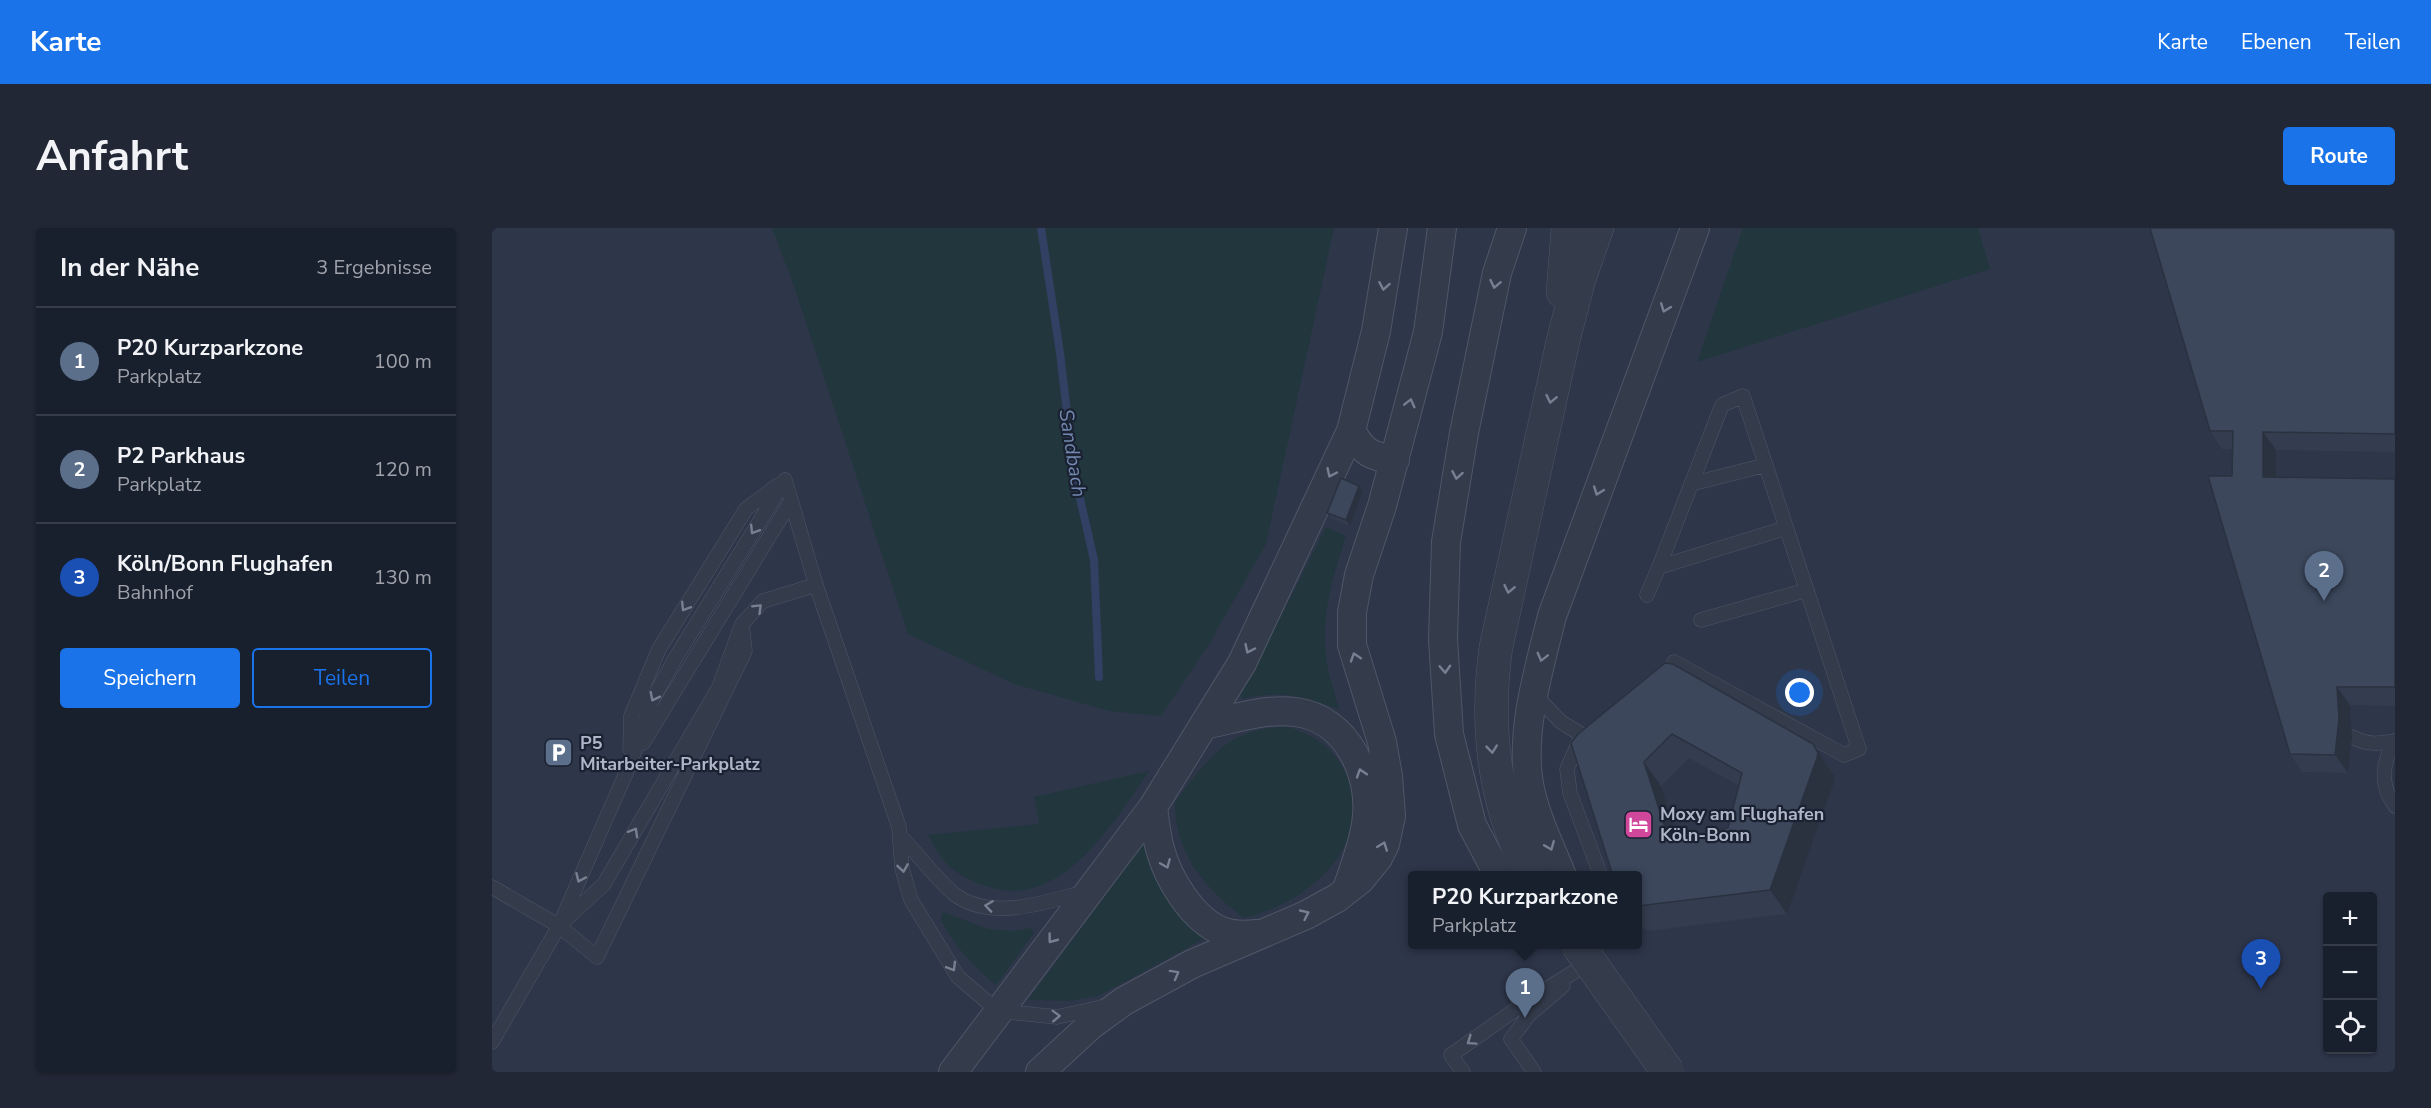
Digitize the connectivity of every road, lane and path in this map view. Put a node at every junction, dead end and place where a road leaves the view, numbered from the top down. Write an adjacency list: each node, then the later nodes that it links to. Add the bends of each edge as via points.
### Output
1 (1394, 228): 8 (street, one-way to 8, via 1376,331)
2 (1442, 228): 9 (street, one-way to 2, via 1428,332)
3 (1512, 228): 29 (street, one-way to 29, via 1497,273 1464,433 1446,542 1443,628 1449,734 1472,825)
4 (1568, 228): 7 (street)
5 (1597, 228): 7 (street)
6 (1695, 228): 21 (street, one-way to 21, via 1552,616)
7 (1563, 341): 30 (street, one-way to 30, via 1496,646 1491,691 1491,742 1499,790)
8 (1351, 431): 9 (street, via 1371,456); 22 (street, one-way to 22, via 1242,663)
9 (1395, 460): 34 (street, one-way to 9, via 1378,858 1391,816 1382,742 1352,645 1352,623 1359,575)
10 (1766, 465): 11 (lane); 11 (lane, via 1743,396 1722,405); 13 (lane)
11 (1691, 484): 14 (lane)
12 (790, 501): 15 (lane); 25 (lane); 25 (lane, one-way to 25, via 785,480 651,702)
13 (1786, 528): 14 (lane); 16 (lane)
14 (1659, 567): 17 (lane)
15 (816, 585): 19 (lane, one-way to 15, via 763,601); 28 (lane)
16 (1807, 590): 18 (lane); 20 (lane, via 1859,749 1844,755)
17 (1647, 595)
18 (1701, 620)
19 (742, 624): 36 (lane, one-way to 19, via 604,884 719,687); 36 (lane, via 745,651 597,957)
20 (1674, 663)
21 (1535, 695): 31 (street, one-way to 31, via 1527,730 1529,784); 32 (lane, via 1561,722 1582,735 1567,769 1570,793)
22 (1204, 725): 27 (street); 34 (street, one-way to 22, via 1366,824 1367,802 1361,769 1339,732 1321,719 1295,712 1264,712)
23 (2352, 737): 24 (lane, via 2365,743)
24 (2395, 741): 26 (lane, via 2383,772 2385,790)
25 (630, 764): 36 (lane, one-way to 36)
26 (2395, 806)
27 (1153, 807): 35 (street); 37 (street, one-way to 37, via 1164,862 1188,902 1204,920 1224,932 1241,936)
28 (900, 836): 35 (lane, one-way to 28, via 1029,906 986,907 955,894); 40 (lane, one-way to 40, via 902,868 911,900 958,977)
29 (1496, 871)
30 (1530, 871)
31 (1560, 871)
32 (1598, 871)
33 (492, 887): 36 (lane)
34 (1347, 891): 37 (street, one-way to 34, via 1306,915)
35 (1087, 892): 40 (street, one-way to 40)
36 (559, 926): 41 (lane)
37 (1261, 933): 39 (street, one-way to 37)
38 (1579, 952): 44 (lane, one-way to 44, via 1535,996 1451,1055); 45 (lane, via 1511,1039); 46 (street); 47 (street, bridge)
39 (1124, 1001): 40 (lane, one-way to 39, via 1057,1017); 43 (street)
40 (998, 1011): 42 (street)
41 (492, 1042)
42 (953, 1072)
43 (1040, 1072)
44 (1463, 1072)
45 (1534, 1072)
46 (1655, 1072)
47 (1668, 1072)

